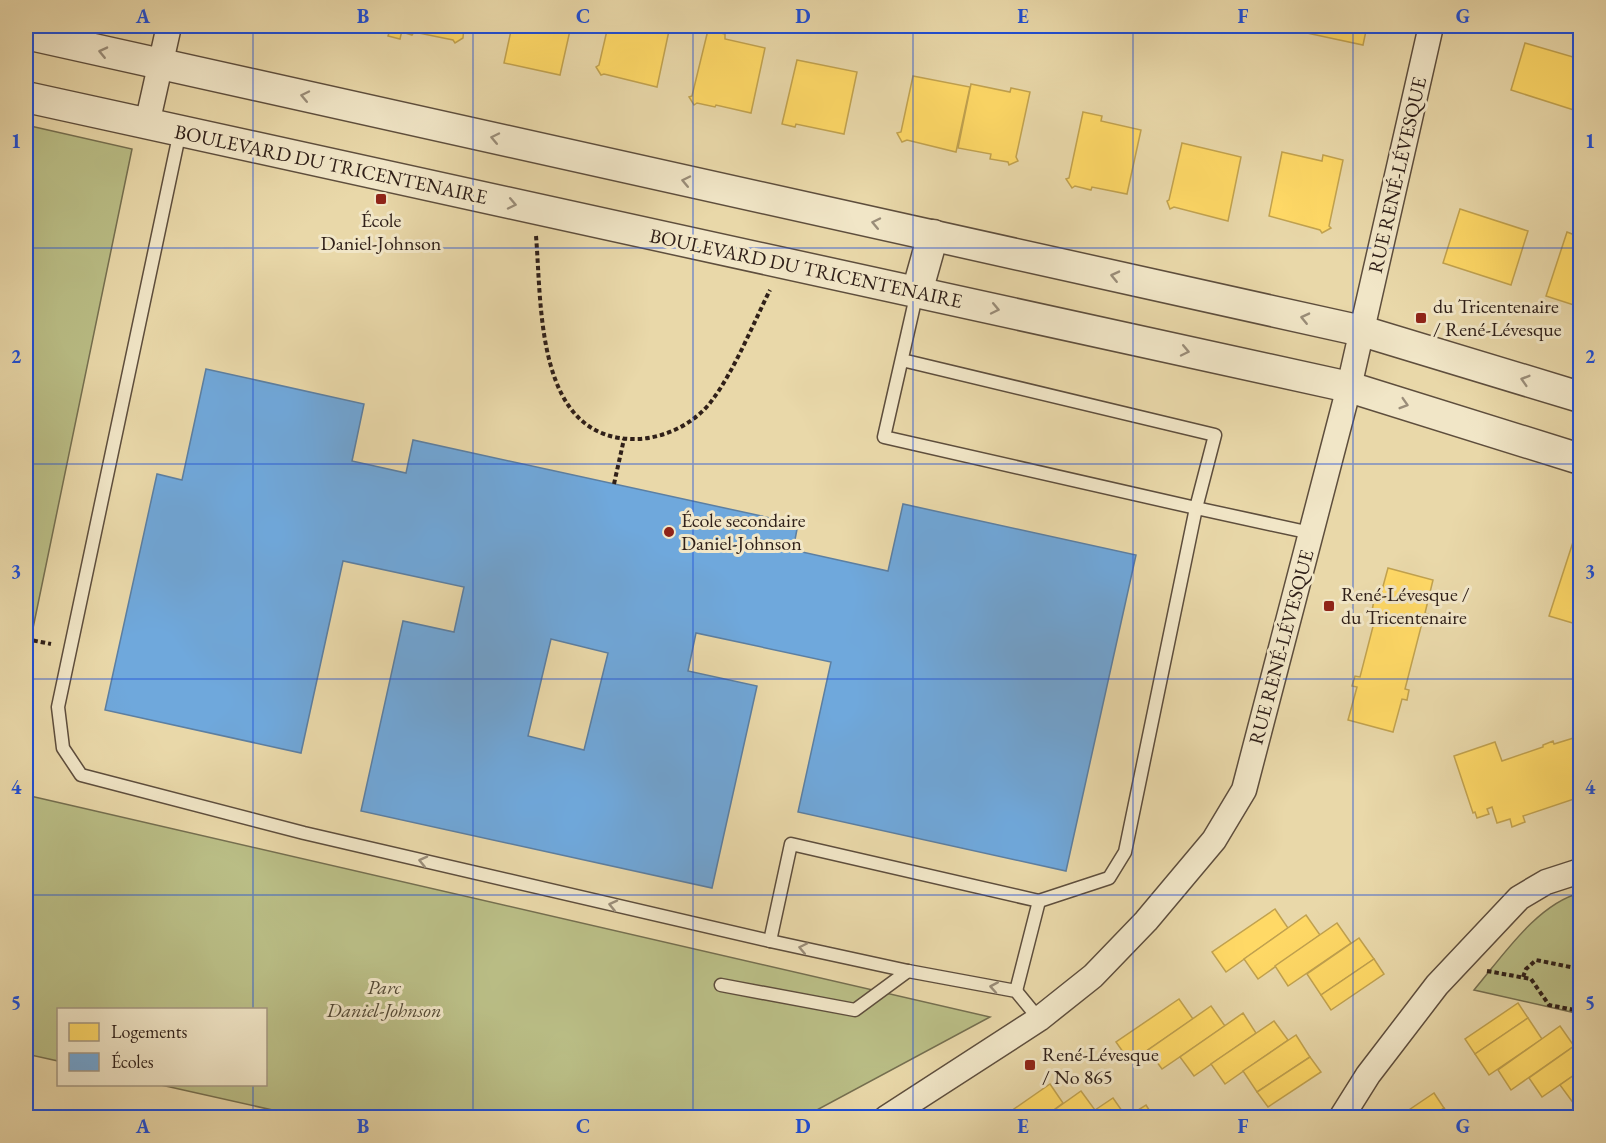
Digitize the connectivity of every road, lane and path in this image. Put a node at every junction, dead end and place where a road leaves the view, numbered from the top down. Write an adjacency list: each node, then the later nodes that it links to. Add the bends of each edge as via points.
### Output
1 (169, 26): 4 (street)
2 (1431, 26): 12 (street, RUE RENÉ-LÉVESQUE)
3 (26, 34): 4 (street, one-way to 3)
4 (160, 65): 6 (street); 9 (street, one-way to 4)
5 (26, 97): 6 (street, BOULEVARD DU TRICENTENAIRE)
6 (147, 124): 7 (street, BOULEVARD DU TRICENTENAIRE)
7 (180, 131): 8 (street, BOULEVARD DU TRICENTENAIRE, one-way to 8); 22 (lane)
8 (534, 209): 10 (street, BOULEVARD DU TRICENTENAIRE); 16 (path, via 546,352 556,383 579,420 590,429)
9 (933, 235): 11 (street); 12 (street, one-way to 9)
10 (783, 263): 11 (street, BOULEVARD DU TRICENTENAIRE); 16 (path, via 713,400 683,426 664,435)
11 (917, 292): 13 (lane); 14 (street, BOULEVARD DU TRICENTENAIRE, one-way to 14)
12 (1362, 331): 14 (street, RUE RENÉ-LÉVESQUE); 15 (street, one-way to 12)
13 (902, 360): 19 (lane, via 1215,435); 19 (lane, via 884,437)
14 (1348, 387): 17 (street, BOULEVARD DU TRICENTENAIRE, one-way to 17); 20 (street, RUE RENÉ-LÉVESQUE)
15 (1581, 397)
16 (624, 439): 18 (path)
17 (1581, 459)
18 (614, 484)
19 (1196, 508): 20 (lane); 24 (lane, via 1125,852 1109,878)
20 (1311, 533): 33 (street, RUE RENÉ-LÉVESQUE, via 1244,790 1214,840 1146,921 1093,976)
21 (26, 639): 22 (path)
22 (70, 648): 25 (lane, one-way to 22, via 304,833 81,775 63,748 58,707)
23 (1581, 871): 26 (street, via 1546,882 1519,898)
24 (1039, 901): 25 (lane, via 791,844); 31 (lane)
25 (770, 941): 28 (lane, one-way to 25)
26 (1456, 965): 29 (path); 35 (street, via 1368,1075)
27 (1581, 969): 29 (path, via 1536,960)
28 (908, 971): 30 (lane, via 855,1010); 31 (lane, one-way to 28)
29 (1523, 977): 32 (path, via 1531,979 1549,1005)
30 (721, 986)
31 (1016, 991): 33 (lane)
32 (1581, 1011)
33 (1039, 1019): 34 (street, RUE RENÉ-LÉVESQUE)
34 (886, 1118)
35 (1341, 1118)

